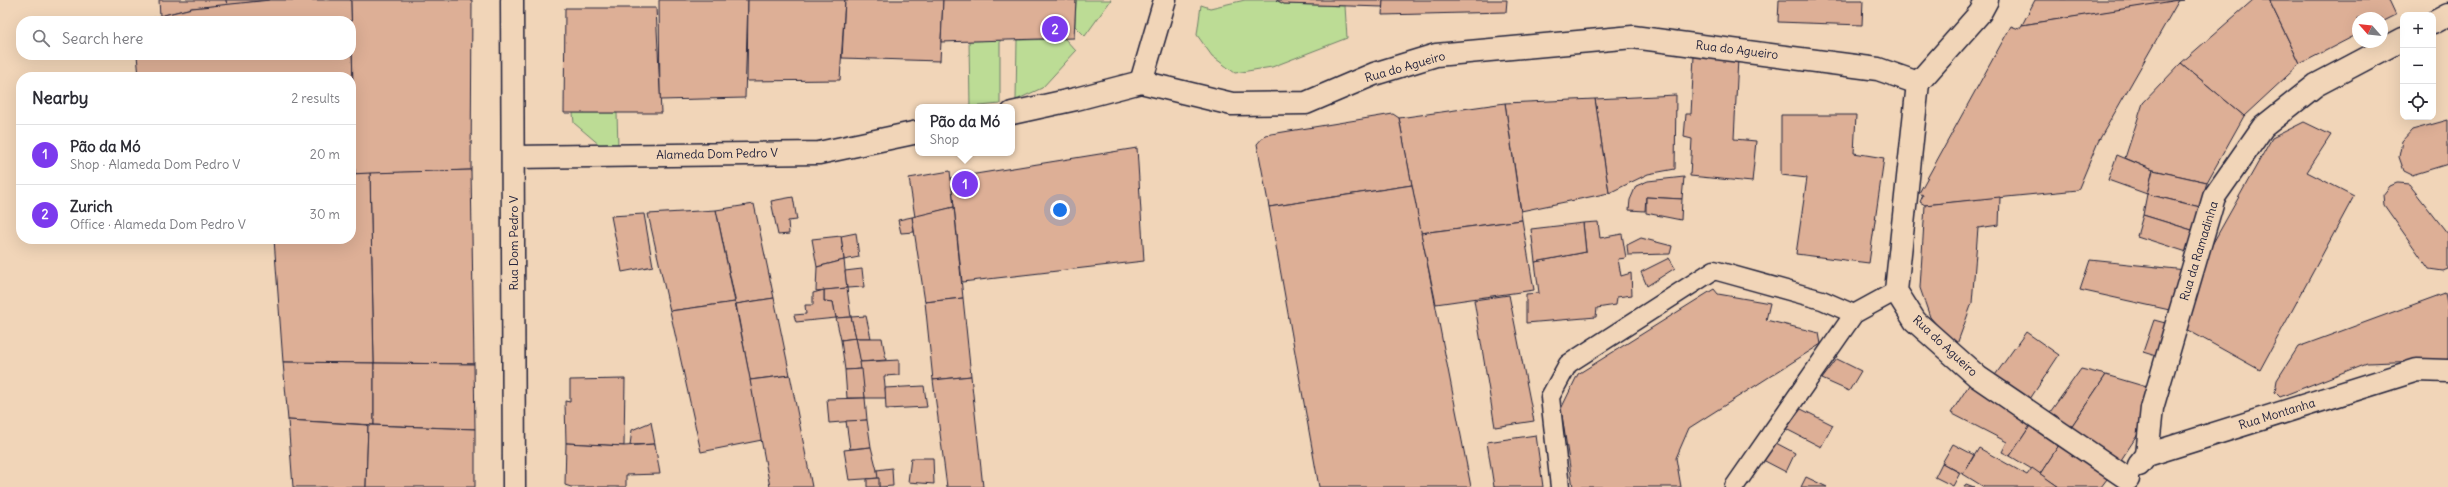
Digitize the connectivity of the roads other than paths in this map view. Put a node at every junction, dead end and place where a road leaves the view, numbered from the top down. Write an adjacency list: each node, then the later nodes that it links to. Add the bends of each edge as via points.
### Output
1 (512, 0): 11 (street, Rua Dom Pedro V)
2 (1165, 0): 7 (street)
3 (1987, 0): 8 (street, via 1980,13)
4 (2448, 15): 5 (street)
5 (2436, 21)
6 (2400, 41): 15 (street, Rua da Ramadinha, via 2316,85 2263,127 2214,197 2152,408)
7 (1140, 82): 8 (street, Rua do Agueiro, via 1232,104 1306,103 1374,74 1436,55 1633,37 1878,69); 9 (street, via 1076,100)
8 (1918, 83): 12 (street)
9 (1015, 112)
10 (915, 133): 11 (street, Alameda Dom Pedro V, via 819,153)
11 (514, 157): 17 (street, Rua Dom Pedro V)
12 (1896, 291): 13 (lane); 16 (street, Rua do Agueiro, via 1915,321 1978,377)
13 (1854, 314): 18 (lane, via 1822,300 1714,270 1568,364 1550,397); 19 (lane)
14 (2448, 371): 15 (street, Rua Montanha, via 2417,370)
15 (2147, 454): 16 (street)
16 (2125, 483)
17 (514, 487)
18 (1560, 487)
19 (1734, 487)

